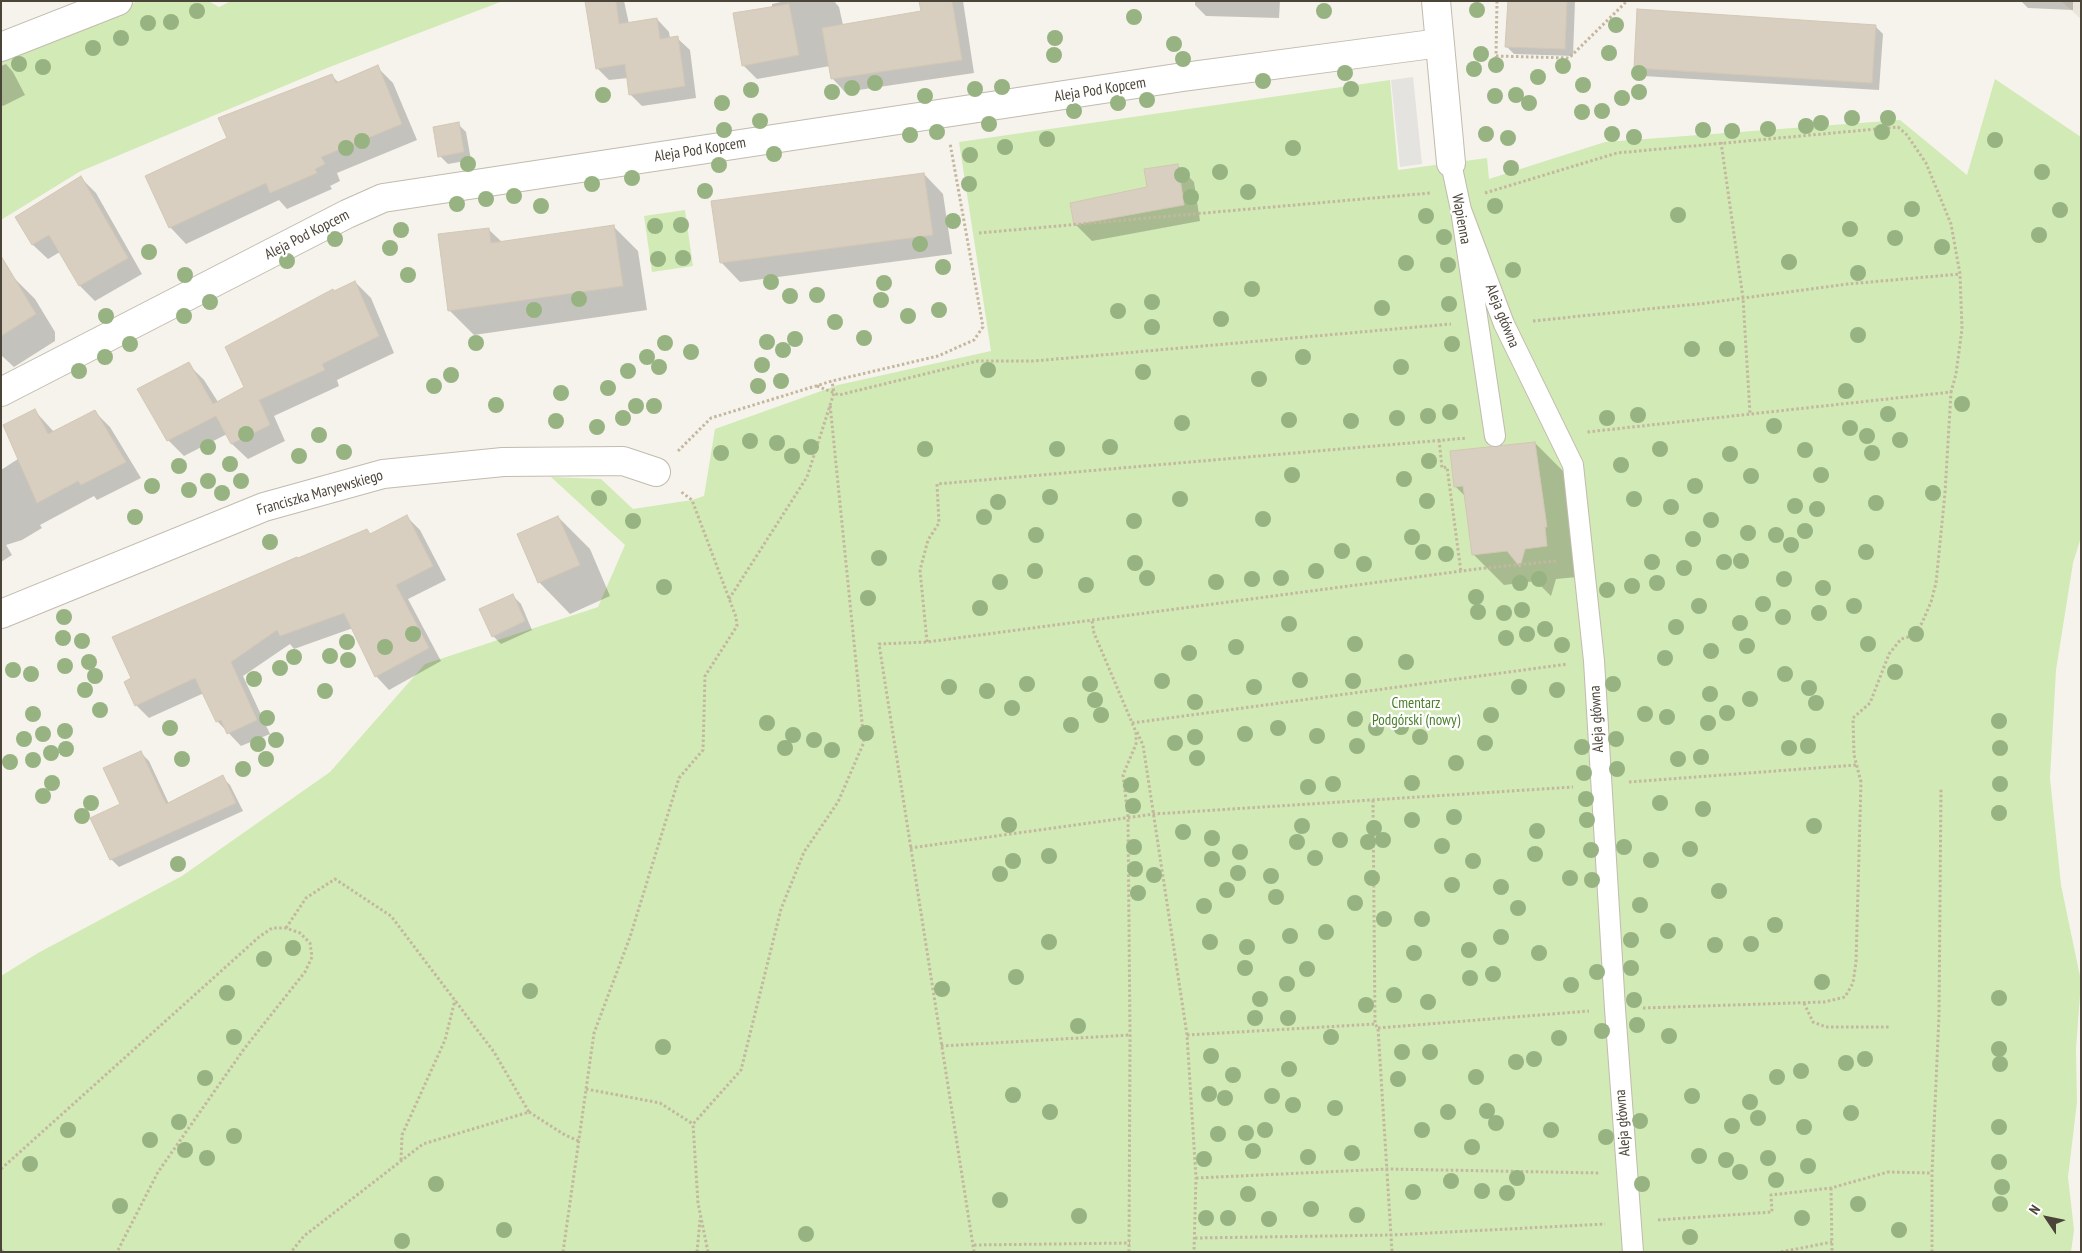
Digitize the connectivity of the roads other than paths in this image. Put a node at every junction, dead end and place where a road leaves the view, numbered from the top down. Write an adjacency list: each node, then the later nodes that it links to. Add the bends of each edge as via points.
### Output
1 (118, 1): 4 (street)
2 (1436, 1): 3 (street, Wapienna)
3 (1440, 43): 5 (street, Wapienna); 7 (street, Aleja Pod Kopcem, via 1183,77 383,198)
4 (1, 47)
5 (1451, 163): 6 (street, Wapienna)
6 (1459, 200): 8 (street, Wapienna); 11 (street, Aleja główna, via 1504,324 1573,464 1594,661)
7 (1, 392)
8 (1495, 436)
9 (656, 472): 10 (street, Franciszka Maryewskiego, via 623,460 503,462 383,474 264,507)
10 (1, 614)
11 (1633, 1252)

